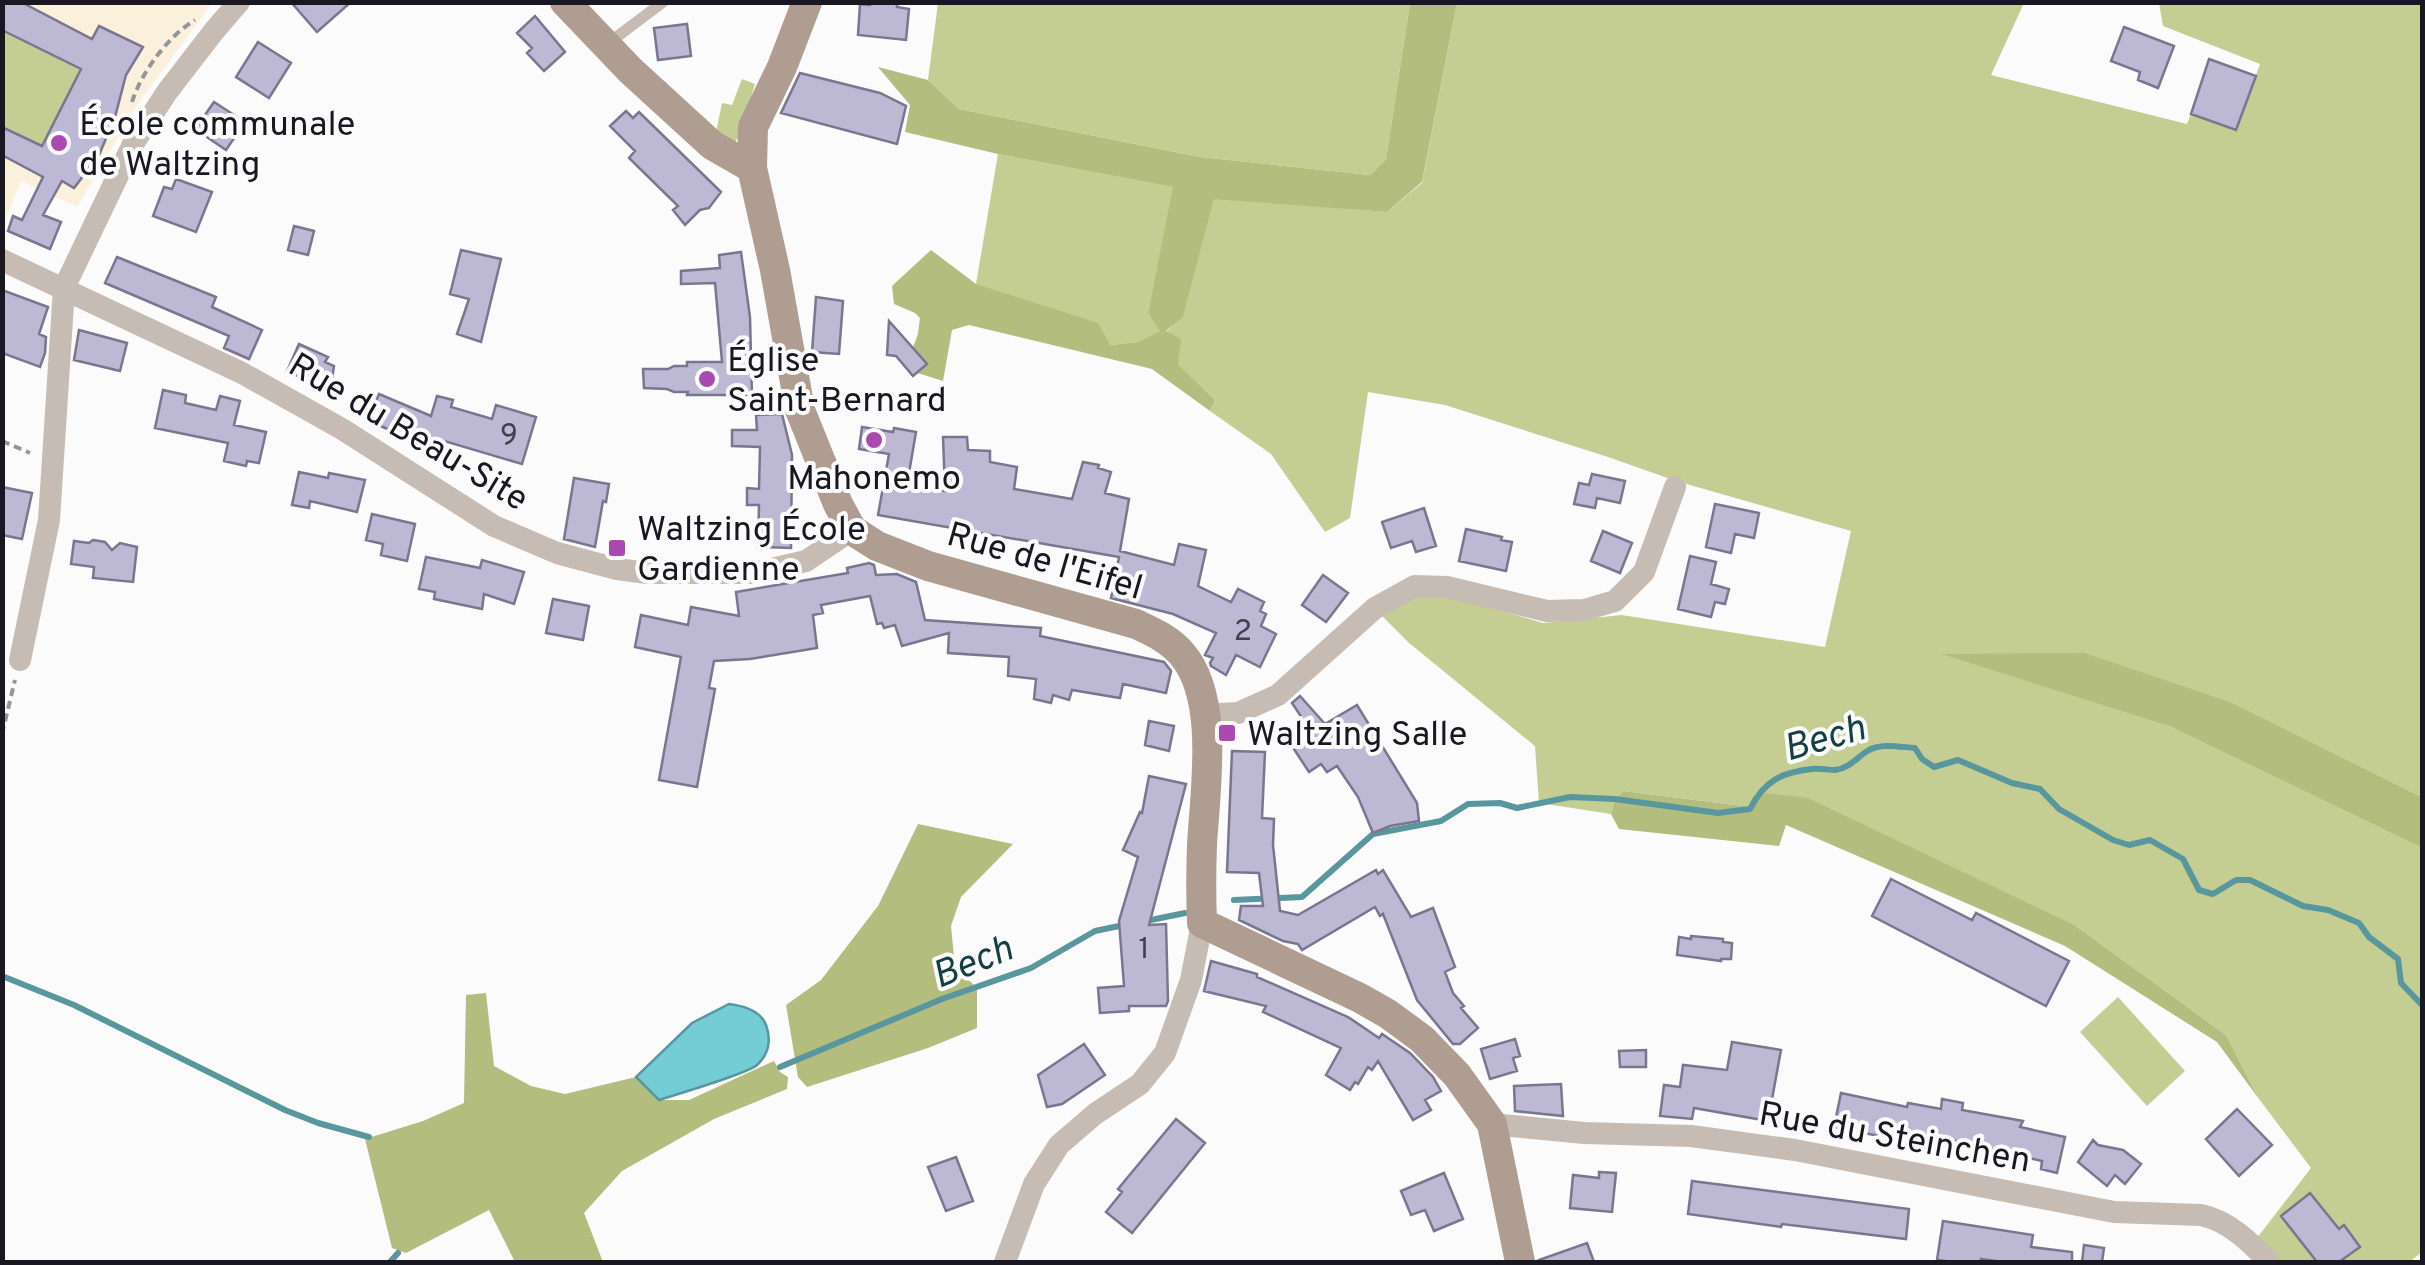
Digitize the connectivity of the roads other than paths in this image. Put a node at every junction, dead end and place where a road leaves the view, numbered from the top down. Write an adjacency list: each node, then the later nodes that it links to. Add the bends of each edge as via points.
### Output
1 (239, 2): 8 (street, via 133,144)
2 (564, 2): 5 (street)
3 (663, 2): 5 (lane)
4 (807, 2): 6 (street, via 754,127)
5 (606, 45): 6 (street, via 712,145)
6 (752, 168): 10 (street, via 800,410)
7 (2, 260): 8 (street, Rue du Beau-Site)
8 (64, 288): 10 (street, Rue du Beau-Site, via 242,373 494,526 572,558 646,573 753,574 806,561); 11 (street, via 49,520)
9 (1675, 487): 12 (street, via 1644,572 1615,601 1547,610 1414,586 1375,608 1278,695 1238,713)
10 (852, 530): 12 (street, Rue de l'Eifel, via 928,566 1157,634 1196,676)
11 (20, 660)
12 (1204, 715): 13 (street, Rue de l'Eifel)
13 (1202, 923): 14 (street, via 1388,1014 1422,1039); 15 (street, via 1191,980 1165,1053 1140,1084 1060,1144 1034,1184)
14 (1492, 1124): 16 (street); 17 (street, Rue du Steinchen, via 1690,1136 2114,1212 2188,1213 2229,1226)
15 (1005, 1262)
16 (1520, 1262)
17 (2269, 1262)

